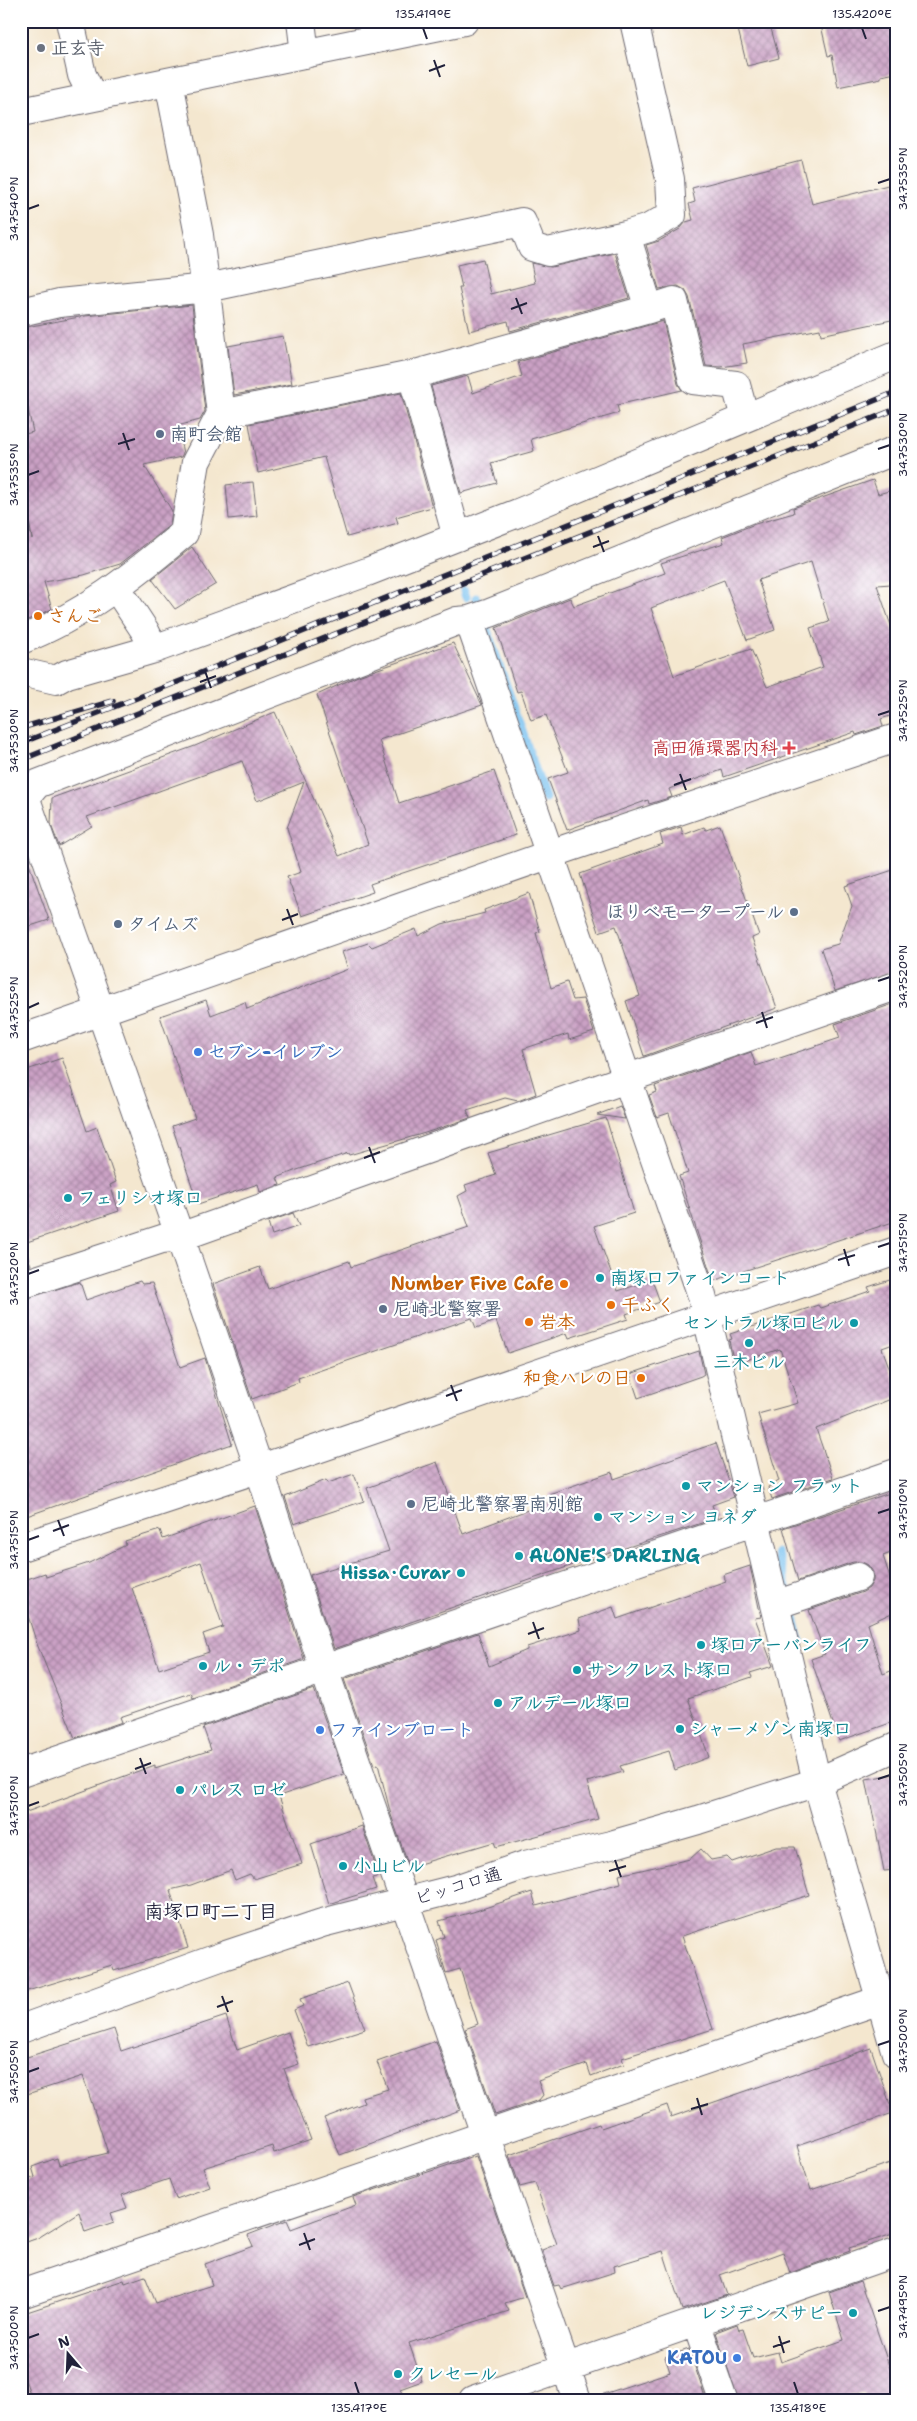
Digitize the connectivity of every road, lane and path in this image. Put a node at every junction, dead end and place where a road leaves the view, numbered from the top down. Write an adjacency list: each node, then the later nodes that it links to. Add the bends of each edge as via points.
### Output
1 (70, 21): 7 (street, via 82,76)
2 (301, 21): 5 (street)
3 (464, 21): 5 (street)
4 (634, 21): 9 (street, via 670,179 672,215 649,228)
5 (305, 54): 6 (street)
6 (169, 82): 7 (street); 10 (street)
7 (93, 98): 8 (street)
8 (21, 112)
9 (626, 235): 10 (street, via 548,252 532,247 522,222); 11 (street)
10 (207, 288): 12 (street, via 59,303); 15 (street)
11 (649, 309): 14 (street); 16 (street, via 674,301 693,380 736,385)
12 (21, 312)
13 (896, 355): 16 (street)
14 (412, 375): 15 (street); 18 (street)
15 (221, 414): 19 (street, via 196,462 184,533)
16 (746, 418): 18 (street)
17 (896, 450): 20 (street)
18 (457, 536): 22 (street)
19 (116, 587): 21 (street, via 74,615); 22 (street)
20 (479, 617): 26 (street, via 457,621 36,784); 27 (street)
21 (30, 636): 24 (street, via 34,643 34,656)
22 (154, 649): 24 (street)
23 (21, 672): 24 (street)
24 (56, 680)
25 (896, 738): 27 (street)
26 (23, 794): 29 (street)
27 (558, 851): 29 (street); 31 (street)
28 (896, 986): 31 (street)
29 (102, 1012): 30 (street); 32 (street)
30 (21, 1039)
31 (634, 1076): 32 (street); 35 (street)
32 (180, 1238): 34 (street, via 162,1240); 36 (street)
33 (896, 1251): 35 (street)
34 (21, 1285)
35 (707, 1316): 36 (street); 38 (street)
36 (259, 1468): 39 (street); 42 (street)
37 (896, 1473): 38 (street)
38 (753, 1522): 41 (street); 42 (street)
39 (21, 1547)
40 (858, 1577): 41 (street)
41 (785, 1602): 45 (street)
42 (324, 1670): 44 (street); 46 (street)
43 (896, 1747): 45 (street, ピッコロ通)
44 (21, 1773)
45 (831, 1775): 46 (street, ピッコロ通, via 698,1820); 47 (street)
46 (404, 1902): 48 (street, ピッコロ通, via 322,1923); 50 (street)
47 (880, 2000): 49 (street); 50 (street)
48 (21, 2028)
49 (896, 2053)
50 (485, 2136): 52 (street); 54 (street)
51 (896, 2252): 53 (street)
52 (21, 2294)
53 (696, 2322): 54 (street); 57 (street)
54 (566, 2367): 55 (street); 56 (street)
55 (473, 2400)
56 (577, 2400)
57 (723, 2400)

